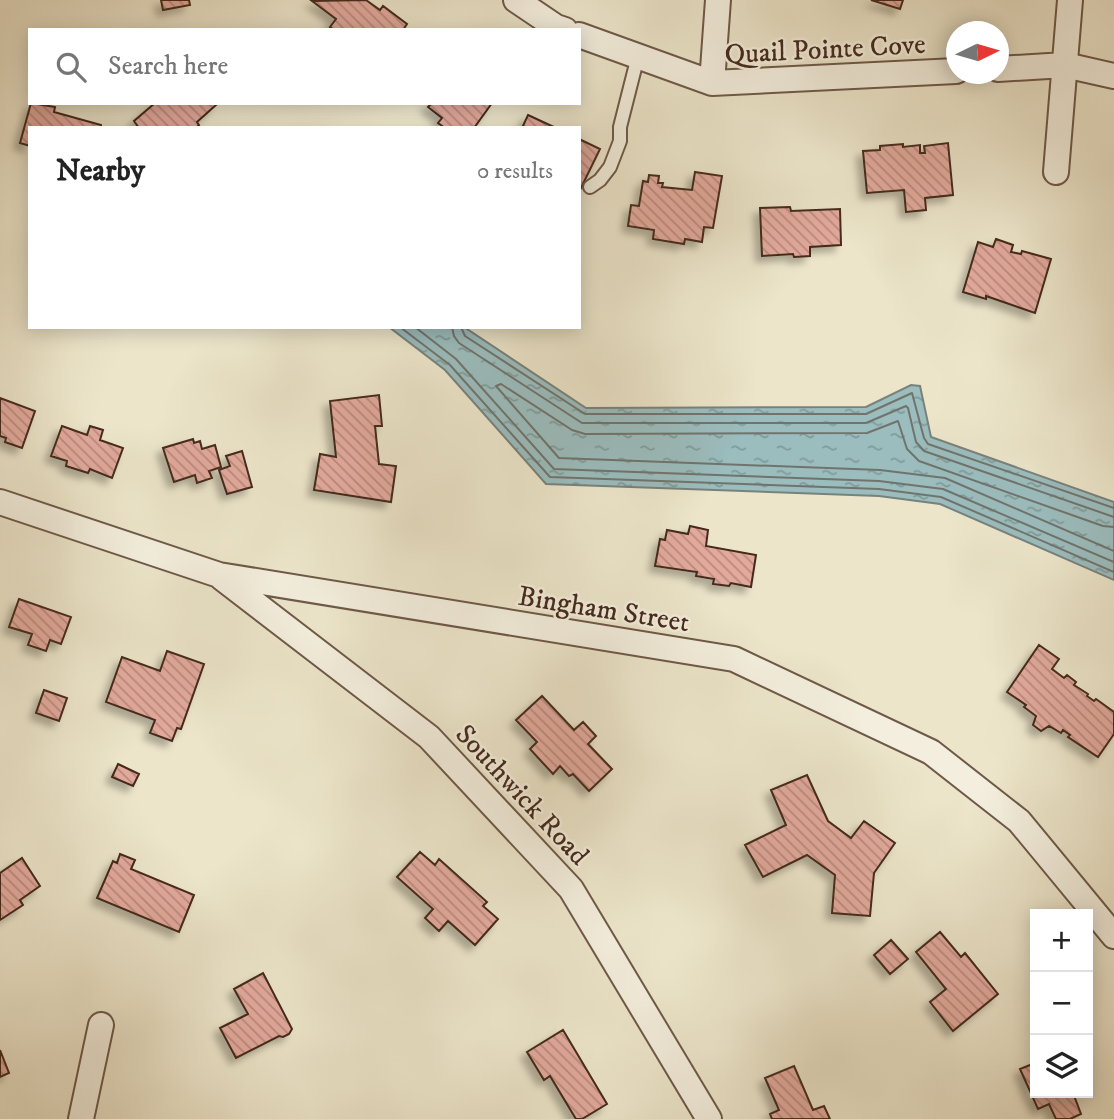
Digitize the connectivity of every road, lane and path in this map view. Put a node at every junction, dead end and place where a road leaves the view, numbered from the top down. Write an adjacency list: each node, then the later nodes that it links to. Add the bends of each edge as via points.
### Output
1 (516, 0): 4 (street)
2 (718, 0): 11 (street)
3 (1070, 0): 7 (street)
4 (559, 28)
5 (581, 36): 6 (street, Quail Pointe Cove)
6 (638, 56): 11 (street, Quail Pointe Cove); 13 (lane, via 617,150 610,167)
7 (1065, 65): 8 (street); 10 (street); 12 (street)
8 (1009, 68)
9 (946, 72): 11 (street, Quail Pointe Cove)
10 (1114, 76)
11 (712, 83)
12 (1056, 172)
13 (590, 187)
14 (0, 502): 15 (street, Bingham Street)
15 (219, 575): 16 (street, Bingham Street, via 734,659 931,752 1019,821); 19 (street, Southwick Road, via 429,737 571,889)
16 (1114, 936)
17 (101, 1025): 18 (street)
18 (81, 1119)
19 (709, 1119)

